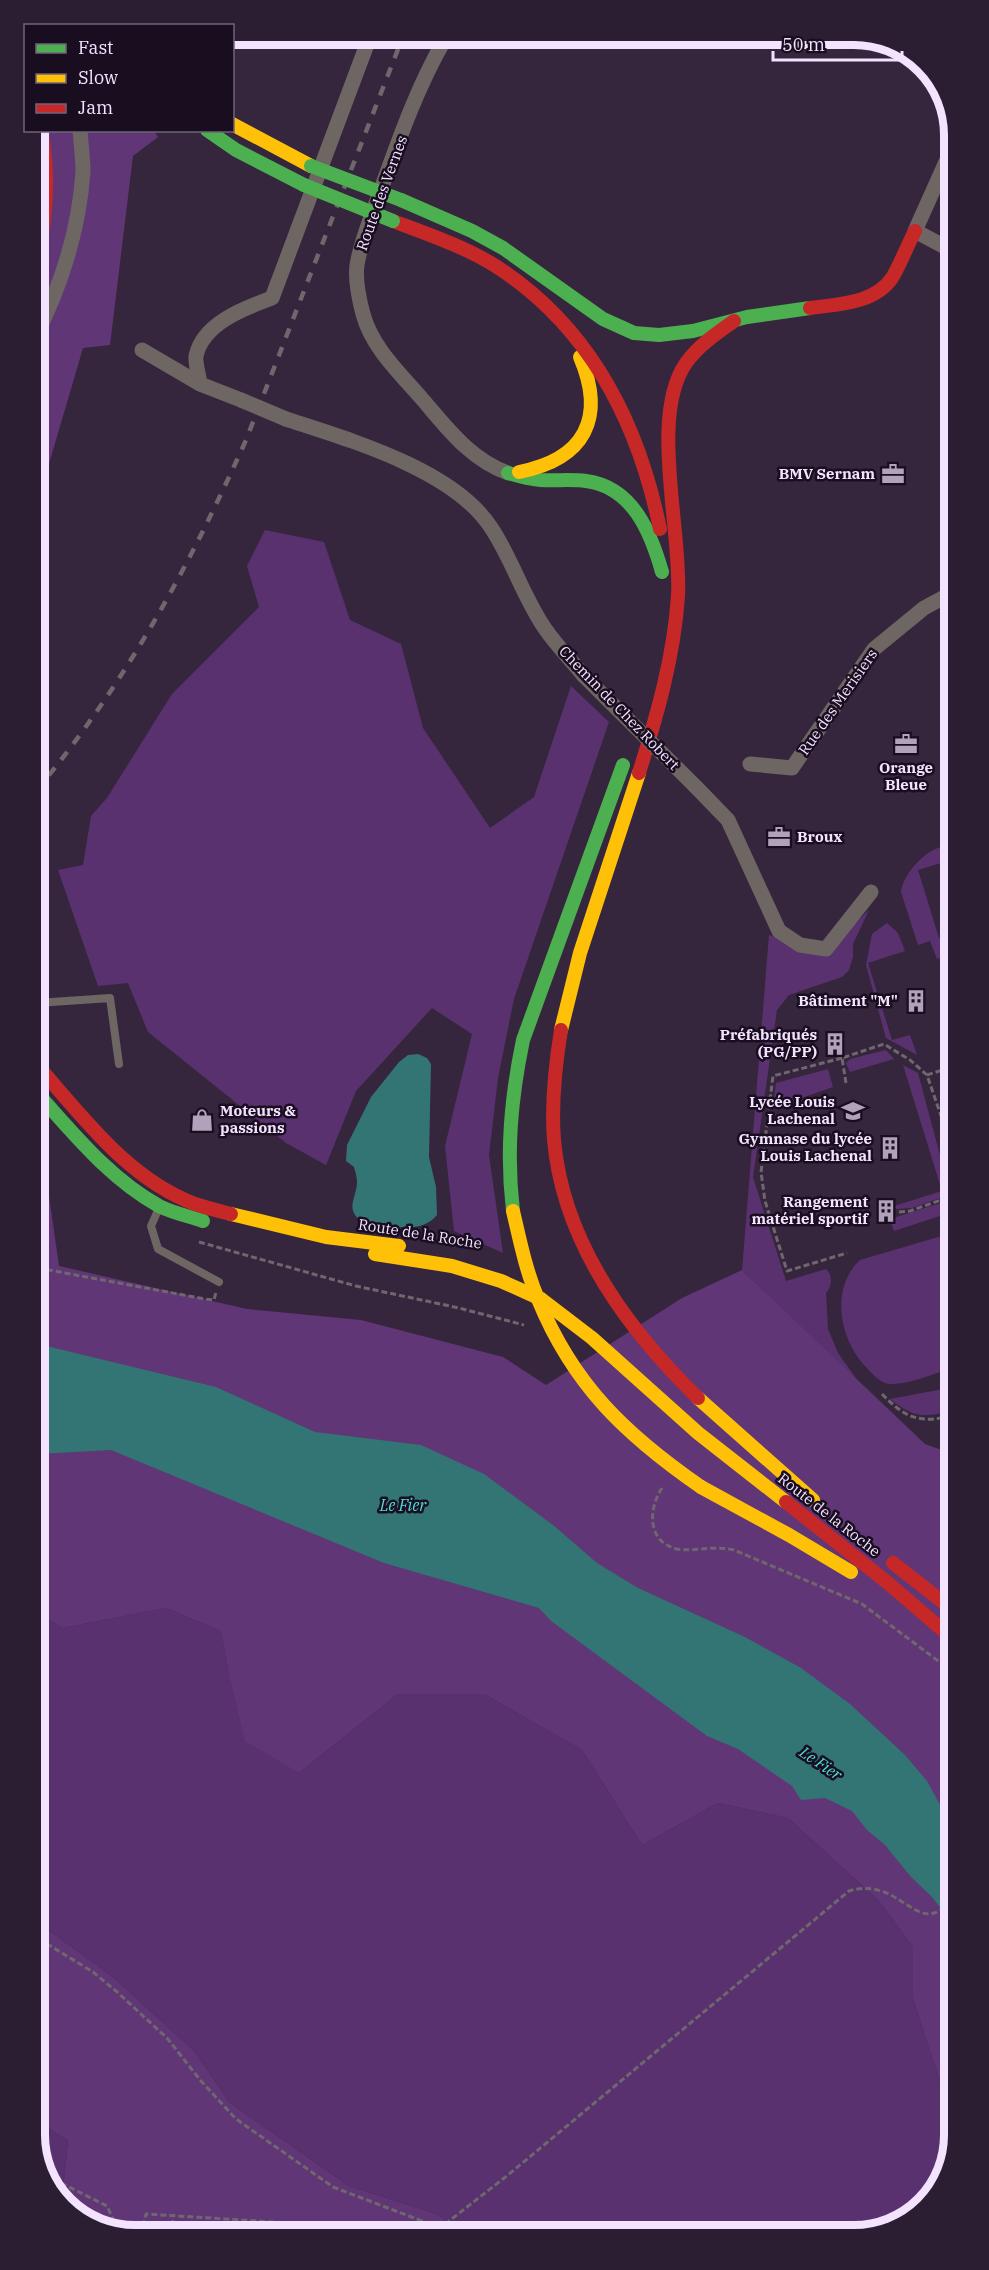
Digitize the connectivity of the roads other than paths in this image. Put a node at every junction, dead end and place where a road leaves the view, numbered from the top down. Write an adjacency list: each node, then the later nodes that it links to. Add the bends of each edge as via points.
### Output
1 (367, 45): 17 (street, via 272,298 243,310 203,340 196,357)
2 (441, 45): 19 (street, Route des Vernes, via 361,245 358,290 363,316 386,357 477,458)
3 (234, 125): 11 (main road, bridge, via 311,166 472,231)
4 (80, 132): 12 (street, via 83,170 73,238)
5 (210, 132): 15 (main road, bridge, via 244,155 304,185 456,246 495,267 540,302)
6 (45, 156): 8 (main road)
7 (944, 166): 9 (street)
8 (45, 211)
9 (915, 231): 10 (street); 13 (main road, via 891,279 858,302)
10 (944, 246)
11 (537, 273): 13 (main road, via 603,319 634,333 674,335); 14 (main road)
12 (45, 315)
13 (734, 321): 20 (main road, via 692,356 672,392 669,431)
14 (583, 322)
15 (574, 336): 19 (main road, via 592,397 585,431 558,460 532,470); 21 (main road, via 615,394 640,448 658,518)
16 (142, 350): 17 (street, Chemin de Chez Robert)
17 (200, 384): 26 (street, Chemin de Chez Robert, bridge, via 390,454 474,507 492,529 546,630 584,676 728,820 779,931 800,945 826,949)
18 (653, 438): 20 (main road, via 670,496)
19 (508, 473): 21 (main road, via 539,480 592,482 615,490 642,521)
20 (678, 552): 39 (main road, Route de la Roche, via 675,626 663,691 572,980 555,1062 553,1109 560,1179 595,1272 620,1312 693,1393 818,1504 690,1411)
21 (662, 572): 22 (main road)
22 (662, 590)
23 (944, 597): 25 (street, Rue des Merisiers, via 924,608 874,648 792,768)
24 (641, 710): 43 (main road, bridge, via 523,1040 513,1084 507,1132 509,1186 521,1250 536,1297 575,1371 633,1437 702,1487 847,1570)
25 (750, 764)
26 (871, 892)
27 (45, 1002): 28 (lane, via 110,998)
28 (119, 1064)
29 (45, 1075): 31 (main road, Route de la Roche, via 101,1138 140,1174)
30 (45, 1102): 32 (main road, via 119,1178)
31 (168, 1191): 32 (lane); 35 (main road, Route de la Roche, via 195,1204 326,1237)
32 (160, 1206): 33 (main road); 37 (lane, via 151,1226 158,1250)
33 (215, 1224)
34 (271, 1238): 42 (main road, Route de la Roche, via 452,1266 541,1299 592,1338 698,1433)
35 (471, 1257)
36 (514, 1271): 38 (main road)
37 (219, 1281)
38 (563, 1299)
39 (613, 1338)
40 (879, 1552): 41 (main road)
41 (944, 1603)
42 (944, 1632)
43 (944, 1634)

